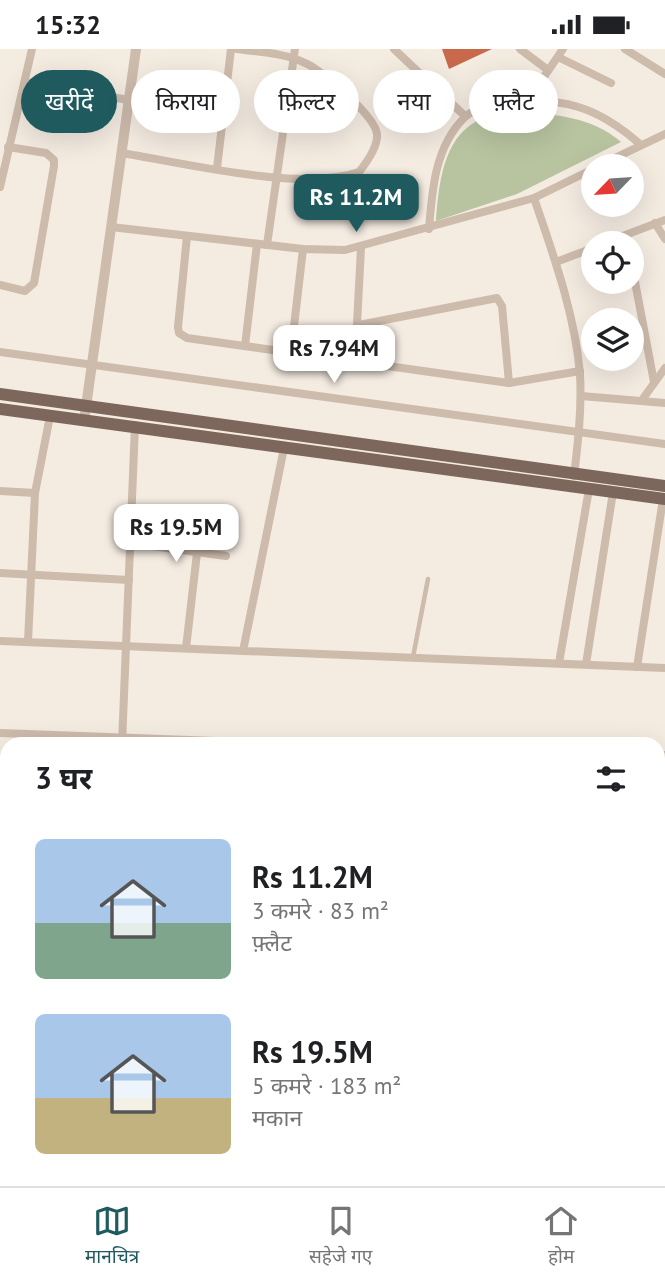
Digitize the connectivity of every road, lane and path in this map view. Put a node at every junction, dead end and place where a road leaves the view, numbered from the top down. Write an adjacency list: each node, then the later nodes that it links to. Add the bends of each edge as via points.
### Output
1 (32, 49): 11 (street)
2 (136, 49): 18 (street)
3 (231, 49): 27 (street)
4 (237, 49): 10 (street)
5 (295, 49): 10 (street)
6 (394, 49): 21 (street)
7 (520, 49): 12 (street)
8 (625, 49): 14 (street)
9 (560, 53): 13 (street); 15 (street)
10 (294, 59): 29 (street); 29 (street, via 327,76 371,121 377,136 359,172 337,177)
11 (28, 70)
12 (547, 70)
13 (549, 70)
14 (665, 74)
15 (611, 83)
16 (21, 98): 24 (street)
17 (117, 98): 18 (street)
18 (129, 100): 25 (street)
19 (558, 103): 23 (street, via 596,112)
20 (469, 114): 21 (street)
21 (465, 116): 35 (street, via 435,169)
22 (665, 134): 23 (street)
23 (642, 145): 26 (street)
24 (8, 147): 30 (street); 45 (street, via 46,153 54,166 34,283 25,291)
25 (122, 153): 27 (street); 34 (street)
26 (623, 154)
27 (217, 168): 29 (street)
28 (581, 175): 31 (street)
29 (278, 177): 40 (street)
30 (0, 187)
31 (534, 198): 35 (street); 44 (street)
32 (665, 220): 33 (street)
33 (655, 223): 36 (street); 38 (street)
34 (111, 227): 37 (street); 52 (street)
35 (429, 229): 41 (street)
36 (640, 231)
37 (187, 236): 39 (street); 48 (street, via 179,333)
38 (665, 239)
39 (257, 244): 40 (street); 48 (street)
40 (267, 245): 42 (street)
41 (360, 248): 42 (street); 47 (street)
42 (303, 249): 50 (street)
43 (581, 253): 44 (street)
44 (556, 262): 54 (street)
45 (0, 285)
46 (637, 294): 55 (street)
47 (359, 325): 51 (street); 56 (street, via 497,298 502,306)
48 (246, 346): 50 (street)
49 (0, 352): 52 (street)
50 (291, 352): 51 (street)
51 (355, 362): 56 (street)
52 (92, 366): 61 (street); 67 (street)
53 (665, 368): 55 (street)
54 (580, 372): 56 (street); 58 (street)
55 (654, 381): 59 (street)
56 (509, 383)
57 (0, 394): 61 (main road)
58 (581, 396): 59 (street); 67 (street)
59 (642, 400): 60 (street)
60 (665, 403)
61 (86, 406): 63 (main road); 65 (street)
62 (0, 409): 64 (main road)
63 (135, 413): 66 (street); 70 (main road)
64 (50, 417): 65 (main road); 74 (street)
65 (84, 421): 66 (main road)
66 (135, 428): 69 (main road); 76 (street)
67 (579, 433): 68 (street); 70 (street)
68 (665, 444)
69 (284, 448): 70 (main road); 87 (street)
70 (574, 480): 71 (main road); 75 (main road)
71 (589, 489): 73 (main road); 89 (street)
72 (0, 491): 74 (street)
73 (613, 492): 75 (main road); 90 (street)
74 (35, 493): 80 (street)
75 (664, 494): 91 (street)
76 (130, 543): 77 (street); 82 (street)
77 (197, 552): 78 (street); 86 (street)
78 (226, 556)
79 (0, 573): 80 (street)
80 (31, 575): 82 (street); 84 (street)
81 (428, 579): 88 (lane)
82 (129, 580): 85 (street)
83 (0, 641): 84 (street)
84 (28, 642): 85 (street)
85 (126, 646): 86 (street); 95 (street)
86 (186, 648): 87 (street)
87 (243, 651): 88 (street)
88 (412, 658): 89 (street)
89 (559, 663): 90 (street)
90 (586, 664): 91 (street)
91 (636, 667): 92 (street)
92 (665, 668)
93 (0, 733): 94 (street)
94 (61, 737)
95 (122, 737)

